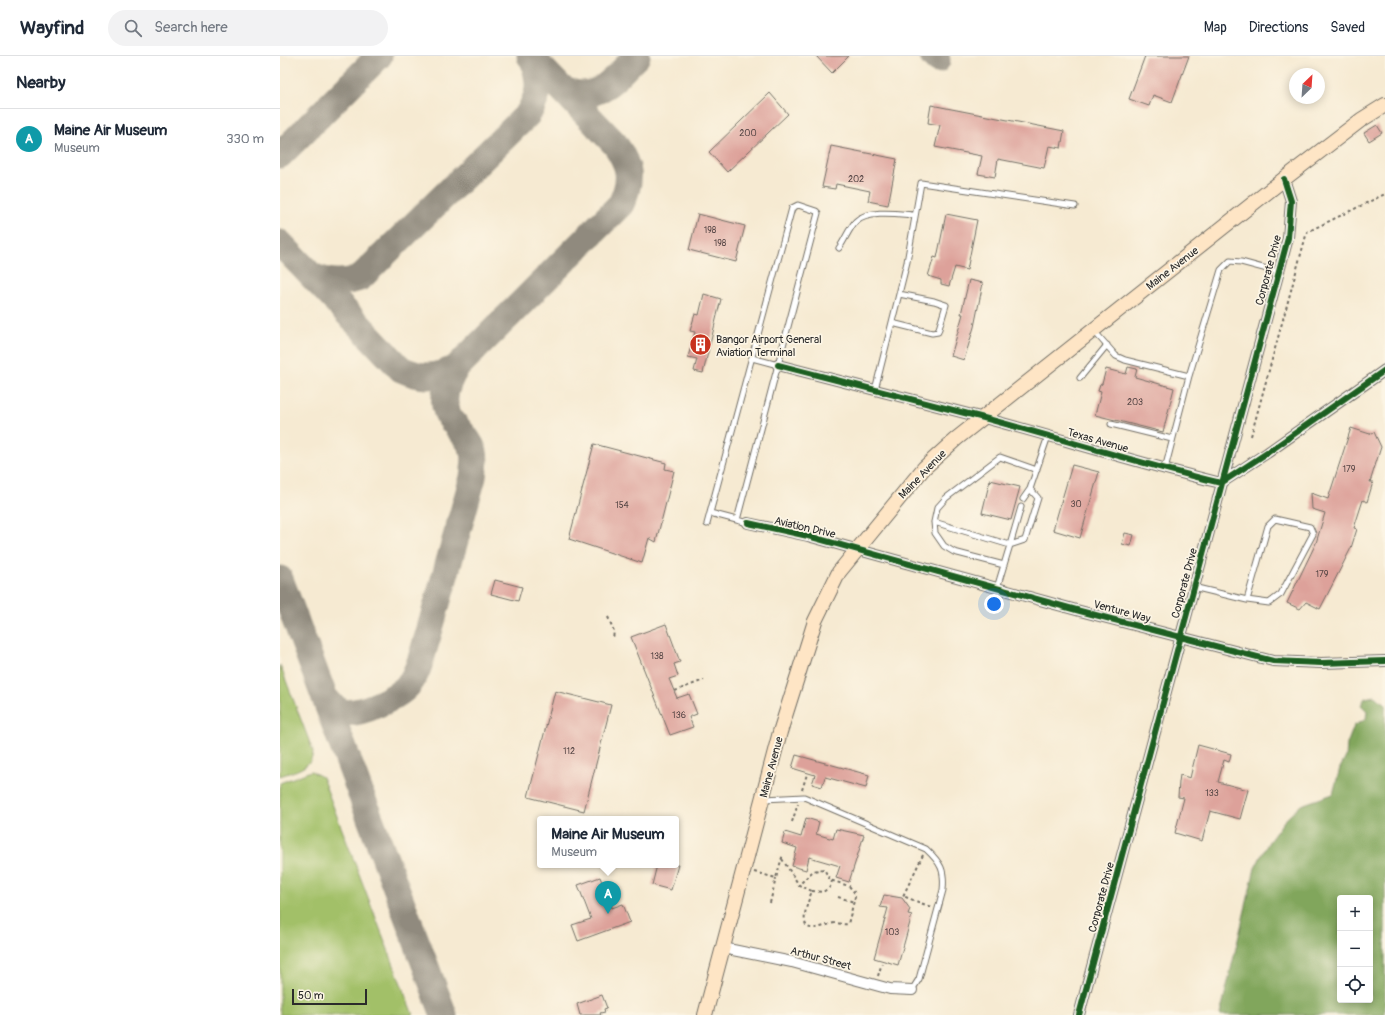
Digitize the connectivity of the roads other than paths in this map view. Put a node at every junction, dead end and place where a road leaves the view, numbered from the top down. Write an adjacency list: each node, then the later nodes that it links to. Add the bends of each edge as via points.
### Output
1 (1385, 105): 2 (main road, Maine Avenue, via 1361,120)
2 (1284, 179): 6 (street, Corporate Drive, via 1291,202 1288,238); 9 (main road, Maine Avenue)
3 (1075, 206): 4 (lane, via 921,183)
4 (915, 216): 5 (lane, via 895,213 866,215 856,221); 7 (lane)
5 (839, 248)
6 (1278, 272): 14 (lane, via 1230,261 1221,270); 23 (street, Corporate Drive)
7 (899, 294): 8 (lane); 8 (lane, via 946,306 943,320 938,332 932,333)
8 (892, 323): 16 (lane)
9 (1094, 330): 10 (lane); 17 (main road, Maine Avenue)
10 (1107, 345): 14 (lane, via 1116,356 1125,360); 15 (lane)
11 (752, 358): 12 (lane); 12 (lane, via 792,208 798,205 816,210 818,213); 27 (lane)
12 (778, 364): 16 (street, Texas Avenue); 28 (lane)
13 (1385, 370): 23 (street)
14 (1189, 376): 20 (lane)
15 (1080, 378)
16 (875, 391): 17 (street, Texas Avenue)
17 (983, 418): 19 (street, Texas Avenue); 33 (main road, Maine Avenue, via 924,468)
18 (1111, 424): 20 (lane)
19 (1048, 436): 21 (street, Texas Avenue); 22 (lane)
20 (1172, 440): 21 (lane)
21 (1165, 469): 23 (street, Texas Avenue)
22 (1037, 470): 24 (lane); 29 (lane, via 1000,457 946,498 937,508)
23 (1221, 483): 35 (street, Corporate Drive)
24 (1030, 489): 25 (lane); 32 (lane, via 1038,498 1025,540)
25 (1023, 499)
26 (1021, 508): 32 (lane)
27 (710, 513): 28 (lane); 31 (lane)
28 (737, 520): 30 (lane)
29 (934, 522): 32 (lane); 34 (lane, via 935,533 944,546 954,552)
30 (748, 523): 33 (street, Aviation Drive)
31 (707, 524)
32 (1010, 545): 34 (lane)
33 (858, 550): 36 (street, Venture Way); 40 (main road, Maine Avenue, via 839,572 815,621)
34 (1004, 565): 36 (lane)
35 (1193, 587): 37 (lane); 38 (street, Corporate Drive)
36 (997, 588): 38 (street, Venture Way)
37 (1247, 600): 37 (lane, via 1268,526 1274,519 1310,527 1313,534 1281,594 1269,603)
38 (1180, 637): 39 (street, Venture Way, via 1273,660 1321,663); 44 (street, Corporate Drive)
39 (1385, 661)
40 (762, 799): 41 (main road, Maine Avenue); 42 (lane, via 804,797 926,849 935,858 944,875 943,890 919,979)
41 (723, 948): 42 (street, Arthur Street, via 792,962 890,989); 43 (main road, Maine Avenue)
42 (912, 990)
43 (705, 1015)
44 (1079, 1015)

